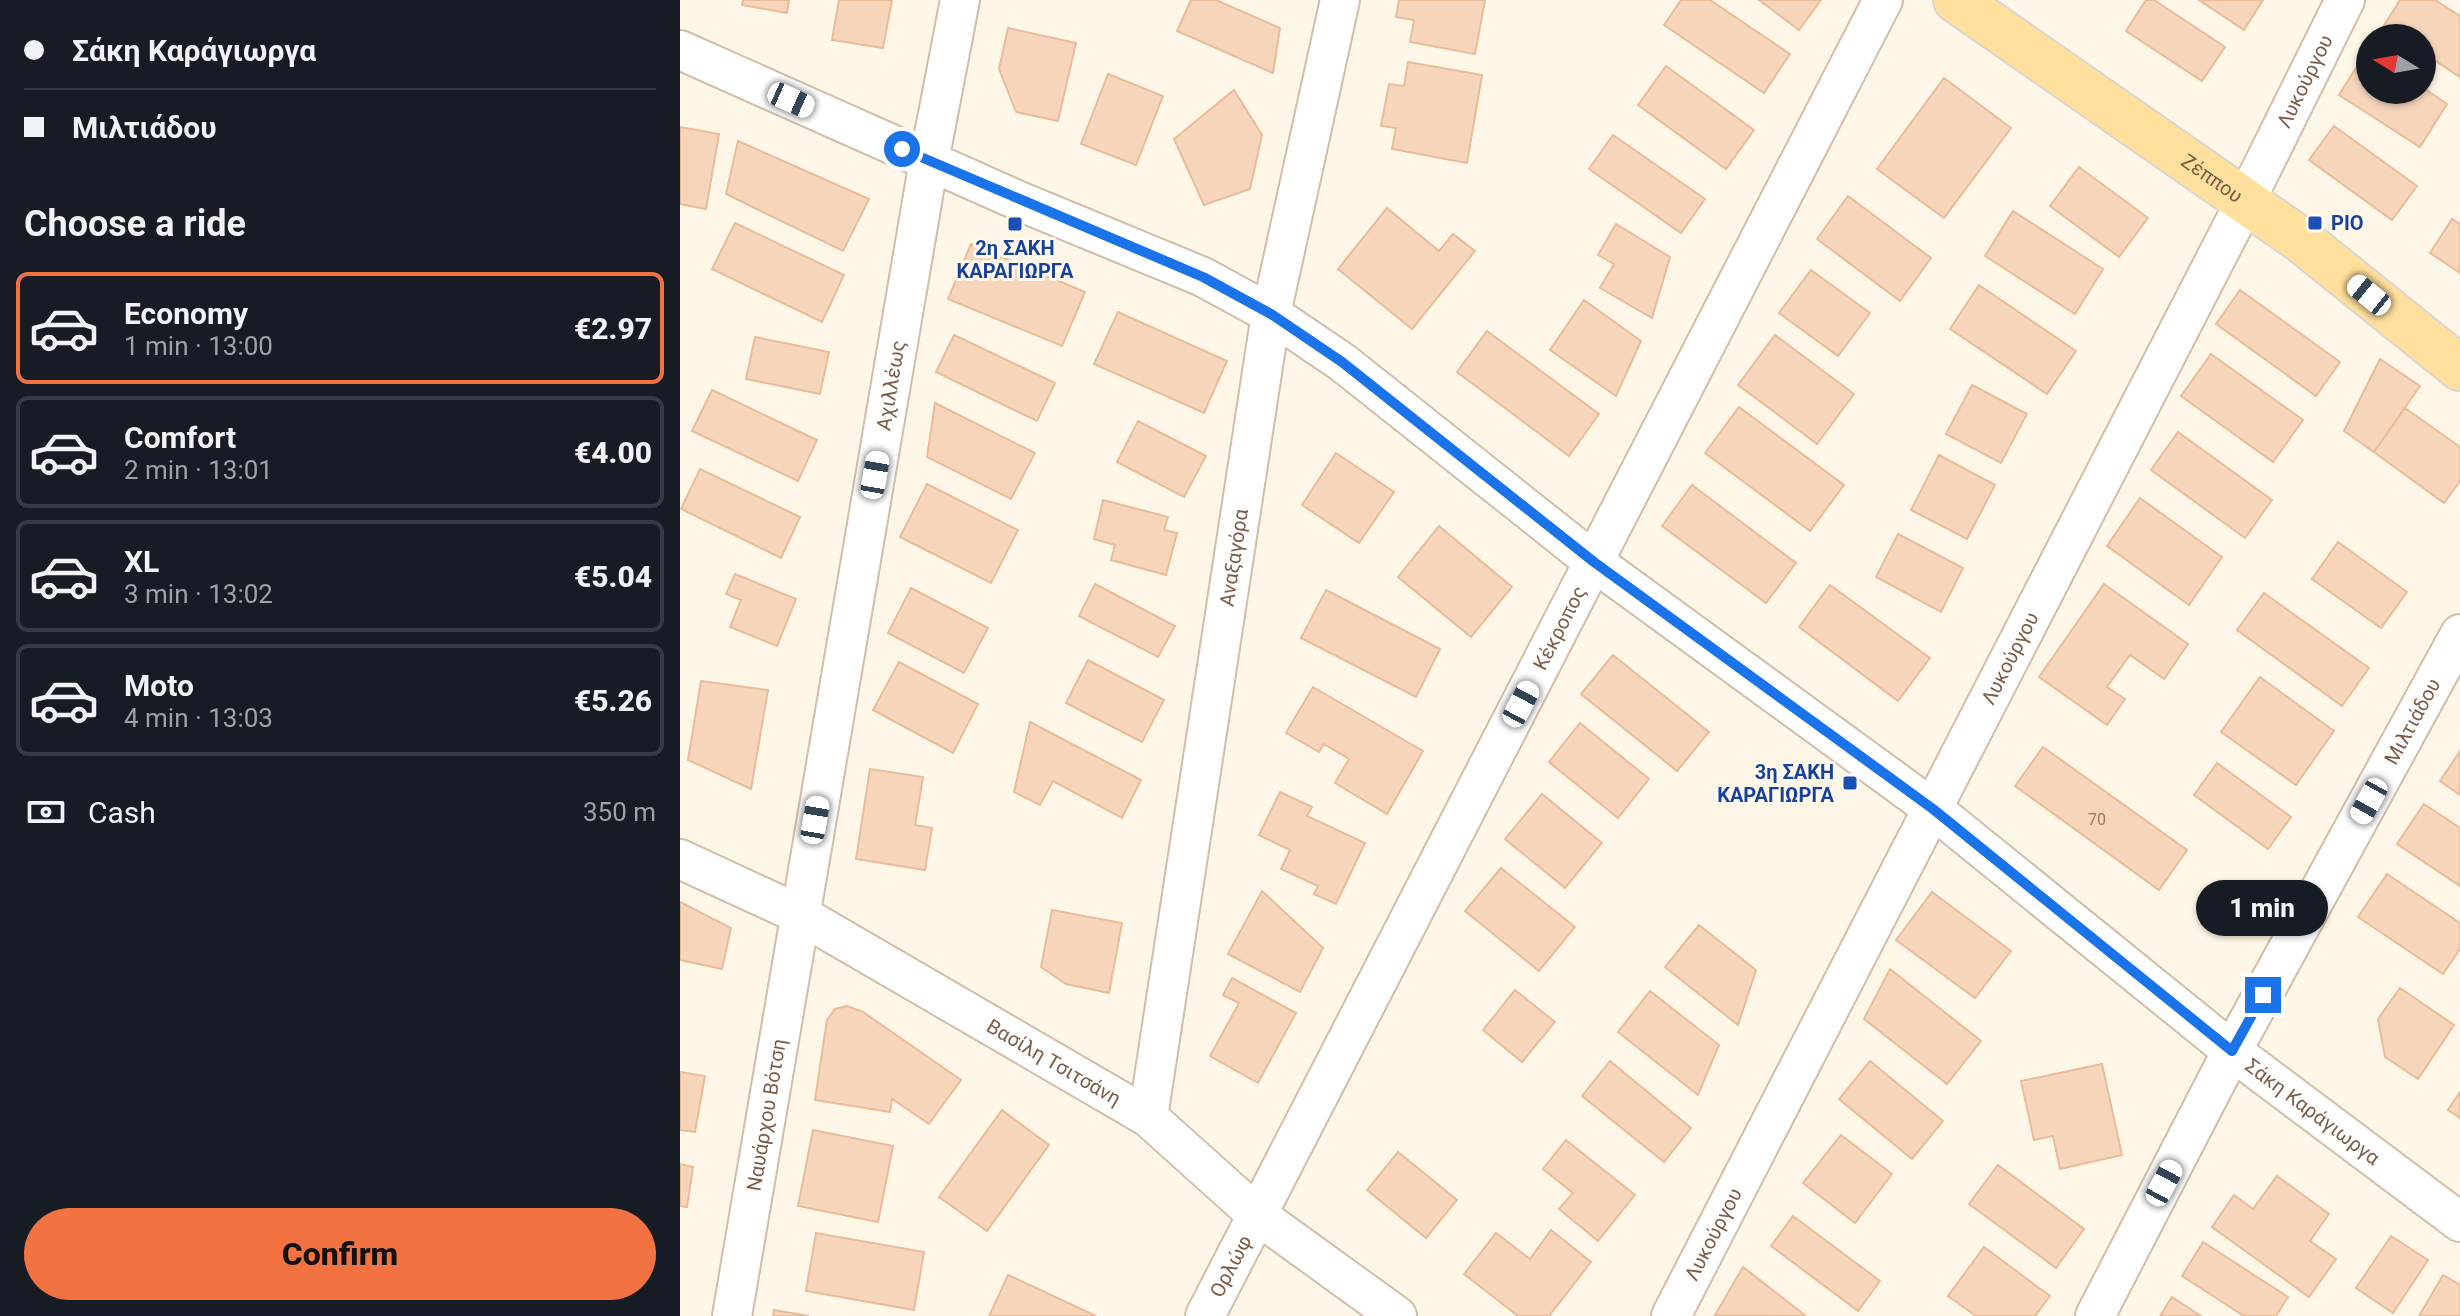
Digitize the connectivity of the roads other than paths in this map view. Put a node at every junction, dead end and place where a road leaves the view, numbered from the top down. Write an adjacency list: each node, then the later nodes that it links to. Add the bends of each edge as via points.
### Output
1 (960, 0): 7 (street, Αχιλλέως)
2 (1340, 0): 9 (street, Αναξαγόρα)
3 (1883, 0): 11 (street, Κέκροπος)
4 (1956, 0): 8 (main road, Ζέππου)
5 (2345, 0): 8 (street, Λυκούργου)
6 (680, 50): 7 (street, Σάκη Καράγιωργα)
7 (929, 161): 9 (street, Σάκη Καράγιωργα, via 1203,277); 15 (street, Αχιλλέως)
8 (2245, 202): 10 (main road, Ζέππου, via 2301,240); 13 (street, Λυκούργου)
9 (1271, 314): 11 (street, Σάκη Καράγιωργα, via 1342,362); 17 (street, Αναξαγόρα)
10 (2460, 368)
11 (1594, 562): 13 (street, Σάκη Καράγιωργα); 18 (street, Κέκροπος)
12 (2460, 634): 16 (street, Μιλτιάδου)
13 (1933, 809): 16 (street, Σάκη Καράγιωργα); 23 (street, Λυκούργου)
14 (680, 859): 15 (street, Βασίλη Τσιτσάνη)
15 (799, 914): 17 (street, Βασίλη Τσιτσάνη); 20 (street, Ναυάρχου Βότση)
16 (2232, 1051): 19 (street, Σάκη Καράγιωργα); 24 (street, Μιλτιάδου)
17 (1148, 1117): 18 (street, Βασίλη Τσιτσάνη)
18 (1256, 1214): 21 (street, Ορλώφ); 22 (street, Βασίλη Τσιτσάνη)
19 (2460, 1222)
20 (732, 1316)
21 (1205, 1316)
22 (1397, 1316)
23 (1671, 1316)
24 (2095, 1316)

